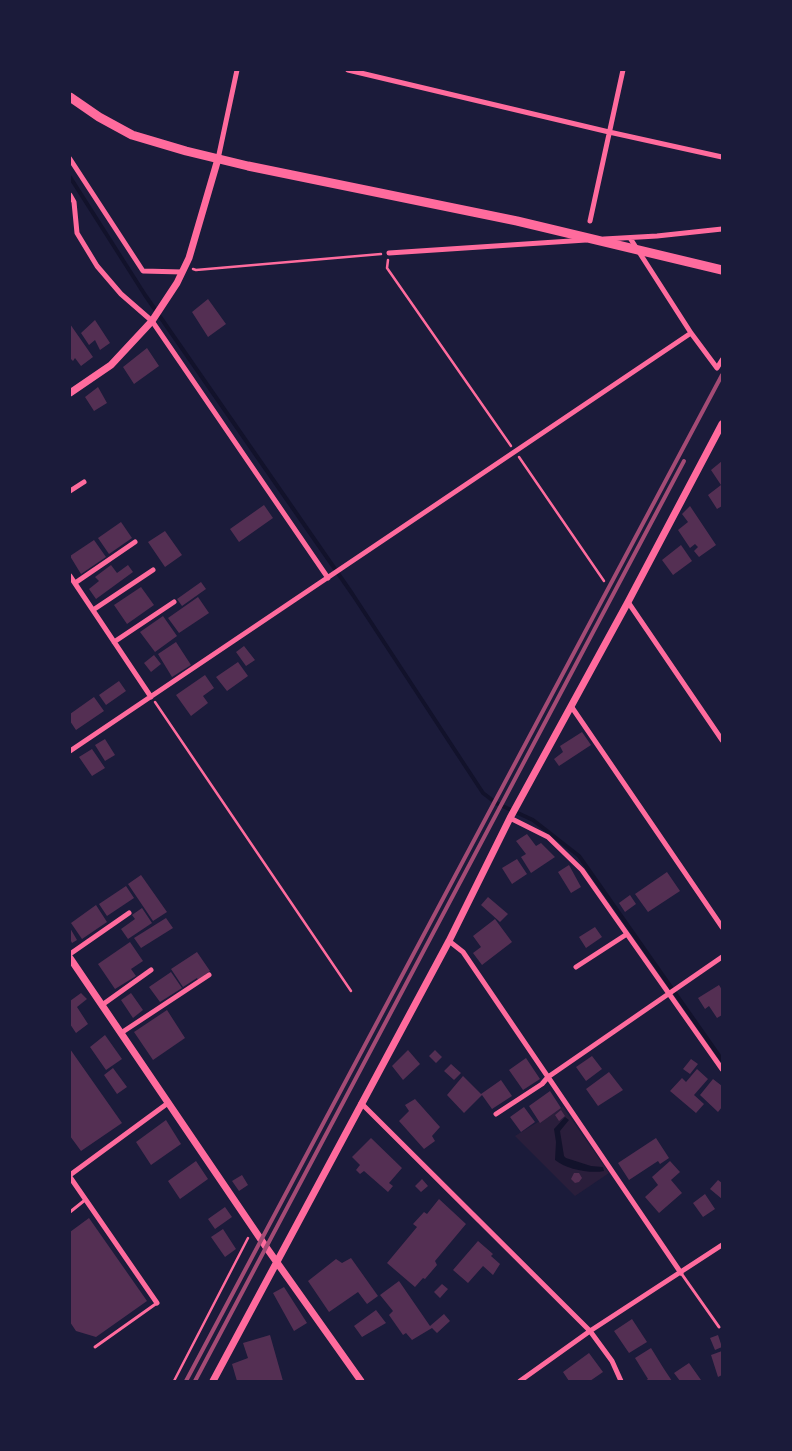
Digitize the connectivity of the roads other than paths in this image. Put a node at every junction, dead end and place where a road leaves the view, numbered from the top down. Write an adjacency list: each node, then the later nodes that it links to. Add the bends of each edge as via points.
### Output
1 (237, 70): 8 (street)
2 (348, 70): 5 (street)
3 (623, 70): 5 (street)
4 (70, 98): 8 (main road, via 132,135)
5 (609, 132): 6 (street); 10 (street)
6 (722, 157)
7 (70, 159): 14 (street, via 143,271)
8 (218, 159): 14 (street); 15 (main road, via 517,221)
9 (70, 195): 16 (street, via 74,202 77,233 97,266 121,294)
10 (590, 221)
11 (722, 229): 12 (street)
12 (630, 238): 13 (street); 17 (street)
13 (389, 253)
14 (183, 269): 16 (street)
15 (722, 270)
16 (152, 321): 19 (street, via 111,365); 26 (street)
17 (691, 333): 18 (street, via 717,368); 26 (street)
18 (722, 360)
19 (70, 393)
20 (722, 424): 29 (street)
21 (84, 482): 22 (street)
22 (70, 491)
23 (134, 542): 27 (street)
24 (153, 570): 30 (street)
25 (70, 576): 27 (street)
26 (328, 578): 32 (street)
27 (75, 582): 30 (street)
28 (174, 602): 31 (street)
29 (628, 602): 33 (street); 34 (street)
30 (93, 610): 31 (street)
31 (114, 642): 32 (street)
32 (151, 697): 35 (street)
33 (571, 706): 36 (street); 38 (street)
34 (722, 740)
35 (70, 751)
36 (510, 818): 39 (street, via 548,837 582,870); 40 (street)
37 (129, 913): 41 (street)
38 (722, 927)
39 (626, 934): 44 (street); 47 (street)
40 (449, 941): 51 (street, via 463,952); 53 (street)
41 (70, 954)
42 (722, 957): 47 (street)
43 (71, 962): 48 (street)
44 (576, 967)
45 (151, 970): 48 (street)
46 (210, 975): 49 (street)
47 (668, 995): 50 (street); 51 (street)
48 (102, 1005): 49 (street)
49 (121, 1033): 52 (street)
50 (722, 1069)
51 (548, 1077): 54 (street); 60 (street)
52 (168, 1103): 55 (street); 59 (street)
53 (361, 1103): 59 (street); 63 (street)
54 (496, 1114)
55 (70, 1176): 56 (street)
56 (86, 1200): 57 (lane); 61 (street)
57 (70, 1212)
58 (722, 1245): 60 (street)
59 (278, 1262): 65 (street); 66 (street)
60 (682, 1273): 62 (lane); 63 (street)
61 (157, 1303): 64 (lane)
62 (719, 1327)
63 (590, 1331): 67 (street); 68 (street, via 612,1361)
64 (95, 1347)
65 (214, 1381)
66 (361, 1381)
67 (520, 1381)
68 (621, 1381)

